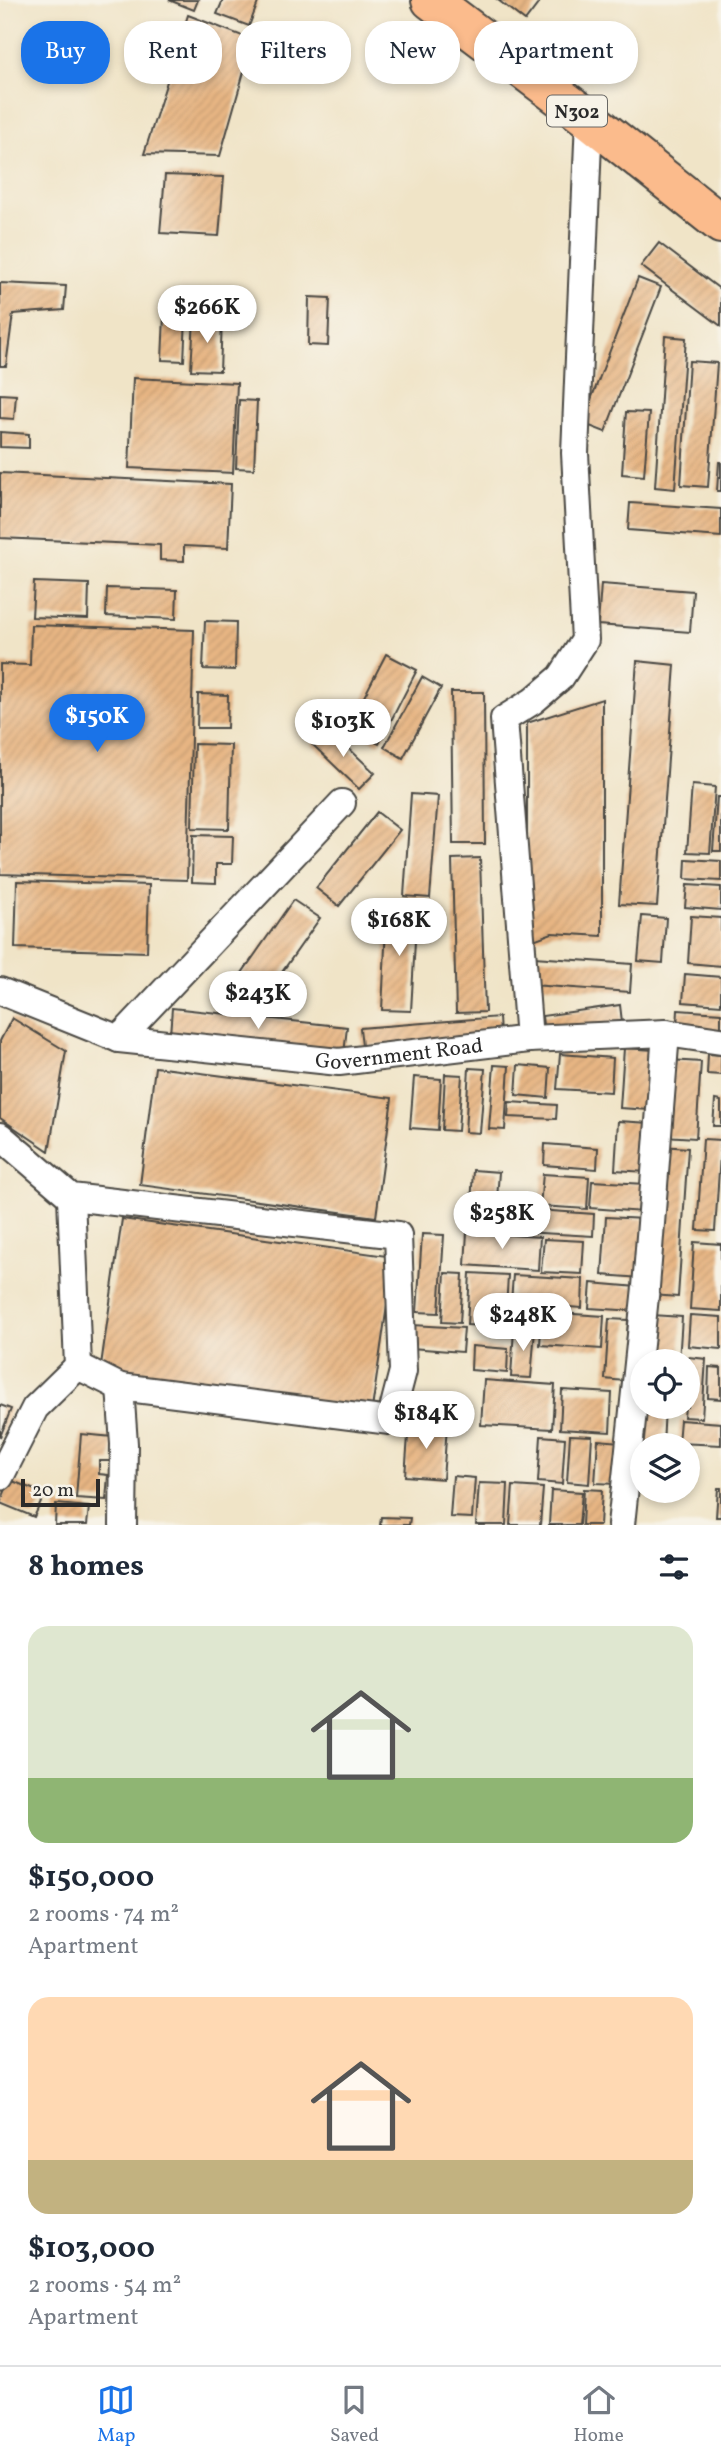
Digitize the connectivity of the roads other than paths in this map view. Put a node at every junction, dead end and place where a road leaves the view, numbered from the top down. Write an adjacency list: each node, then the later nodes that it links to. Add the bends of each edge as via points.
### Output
1 (431, 0): 2 (highway, N302)
2 (589, 119): 3 (highway, N302); 8 (street, via 575,453 585,640 561,677 504,719)
3 (721, 224)
4 (342, 803): 7 (street)
5 (0, 991): 7 (street, Government Road)
6 (666, 1033): 8 (street, Government Road); 9 (street, Government Road); 16 (street)
7 (119, 1039): 8 (street, Government Road, via 340,1062)
8 (529, 1040)
9 (721, 1041)
10 (0, 1136): 11 (street)
11 (71, 1197): 12 (street); 13 (street, via 398,1235 403,1371 390,1421)
12 (78, 1366): 13 (street); 14 (street, via 35,1408)
13 (120, 1387): 15 (street)
14 (0, 1477)
15 (123, 1525)
16 (621, 1525)

